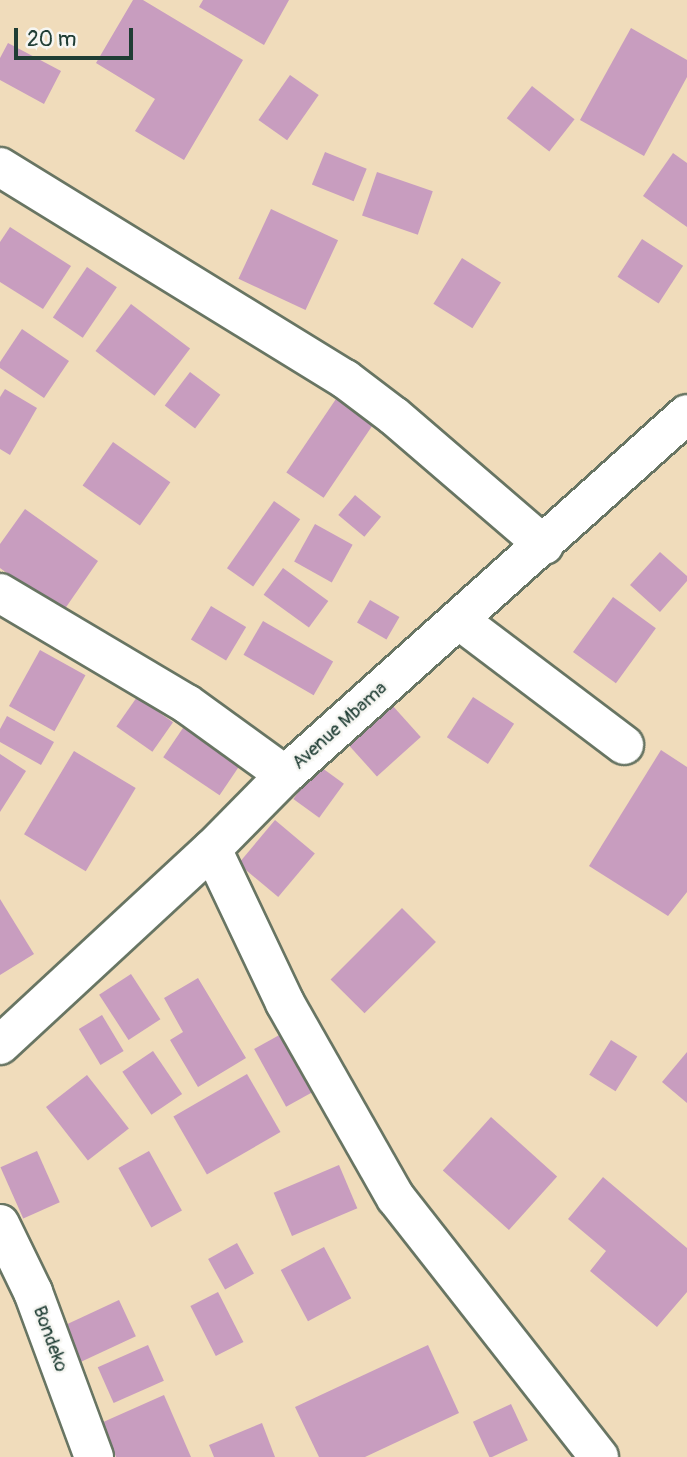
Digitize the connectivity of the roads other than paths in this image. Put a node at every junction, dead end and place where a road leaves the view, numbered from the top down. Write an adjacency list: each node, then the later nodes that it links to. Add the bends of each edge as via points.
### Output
1 (0, 167): 3 (street, via 345,379 394,415)
2 (687, 414): 3 (street, Avenue Mbama)
3 (544, 545): 5 (street, Avenue Mbama)
4 (0, 593): 7 (street, via 187,704)
5 (459, 620): 6 (street); 7 (street, Avenue Mbama)
6 (624, 745)
7 (285, 775): 8 (street, Avenue Mbama)
8 (212, 849): 9 (street, Avenue Mbama); 12 (street, via 285,1003 396,1198)
9 (0, 1045)
10 (0, 1224): 11 (street, Bondeko, via 33,1292)
11 (94, 1457)
12 (599, 1457)

